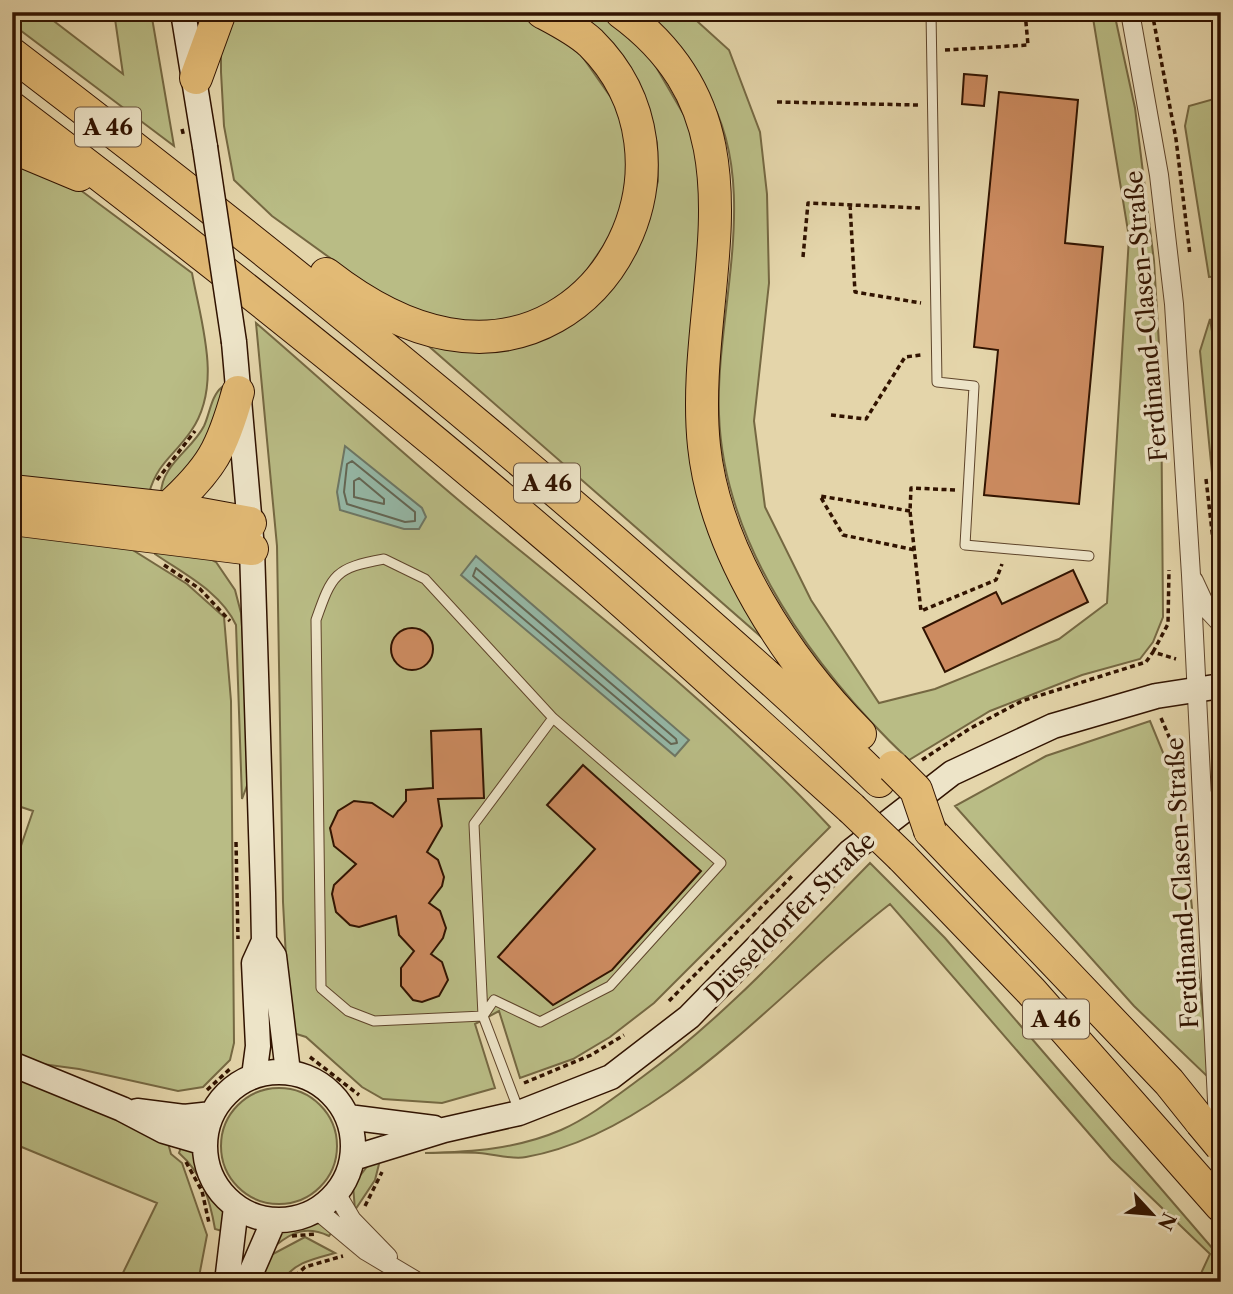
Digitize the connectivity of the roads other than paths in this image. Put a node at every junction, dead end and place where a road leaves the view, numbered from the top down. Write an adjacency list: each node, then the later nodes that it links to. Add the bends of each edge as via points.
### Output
1 (183, 12): 8 (main road)
2 (220, 12): 8 (highway)
3 (542, 12): 11 (highway, via 589,42 615,73 634,109 643,155 639,199 622,245 583,296 548,319 513,331 469,336 419,327 350,293 251,214)
4 (621, 12): 23 (highway, via 651,37 680,76 698,108 712,154 716,216 702,414 708,470 719,513 755,597 777,630 840,715)
5 (931, 12): 18 (lane, via 937,382 974,386 965,545)
6 (1130, 12): 19 (street, Ferdinand-Clasen-Straße, via 1159,175 1174,304)
7 (12, 54): 11 (highway, A 46)
8 (196, 78): 13 (main road, bridge)
9 (12, 108): 12 (highway, A 46)
10 (12, 147): 12 (highway, A 46)
11 (203, 200): 23 (highway, A 46, via 489,432 811,714)
12 (138, 204): 42 (highway, A 46, bridge, via 592,575 851,808 1031,991)
13 (238, 392): 15 (highway, via 218,453 206,472); 17 (main road)
14 (12, 491): 15 (highway)
15 (158, 517): 16 (highway); 17 (highway)
16 (12, 519)
17 (251, 536): 26 (main road)
18 (1089, 556)
19 (1191, 575): 20 (street, Ferdinand-Clasen-Straße, via 1207,608); 21 (street, Ferdinand-Clasen-Straße, via 1193,654)
20 (1221, 624)
21 (1209, 688): 25 (street, Ferdinand-Clasen-Straße); 32 (main road, Düsseldorfer Straße, via 1156,696 1052,726 952,773 850,852 689,1017 650,1049 611,1077)
22 (553, 718): 28 (lane, via 474,824); 28 (lane, via 721,863 610,986 540,1022 494,1000); 28 (lane, via 425,579 384,559 353,565 329,582 317,620 321,988 348,1012 374,1021)
23 (898, 770): 38 (highway, A 46, bridge, via 916,790 930,831 1169,1082)
24 (1221, 795): 25 (lane)
25 (1202, 797): 27 (street, Ferdinand-Clasen-Straße)
26 (264, 941): 30 (main road, via 254,963 258,1046); 31 (main road, via 274,956)
27 (1217, 976): 39 (street, Ferdinand-Clasen-Straße, via 1213,1063)
28 (483, 1016): 32 (lane)
29 (12, 1064): 35 (main road, via 122,1110)
30 (245, 1068): 31 (main road); 33 (main road)
31 (288, 1072): 34 (main road, via 324,1086)
32 (519, 1113): 36 (main road, Düsseldorfer Straße)
33 (212, 1114): 35 (main road); 37 (main road)
34 (348, 1117): 36 (main road, Düsseldorfer Straße); 40 (main road)
35 (181, 1127): 37 (main road)
36 (444, 1130): 40 (main road, Düsseldorfer Straße)
37 (205, 1143): 43 (main road, via 208,1168 219,1190)
38 (1221, 1146)
39 (1221, 1157)
40 (352, 1158): 41 (main road)
41 (336, 1193): 44 (main road); 46 (street)
42 (1213, 1196)
43 (236, 1207): 45 (main road); 50 (main road)
44 (317, 1210): 45 (main road, via 296,1219); 46 (street)
45 (274, 1220): 51 (main road)
46 (352, 1220): 47 (street); 47 (street, via 366,1251)
47 (397, 1268): 52 (street)
48 (138, 1282): 49 (lane)
49 (144, 1282)
50 (227, 1282)
51 (247, 1282)
52 (418, 1282)

